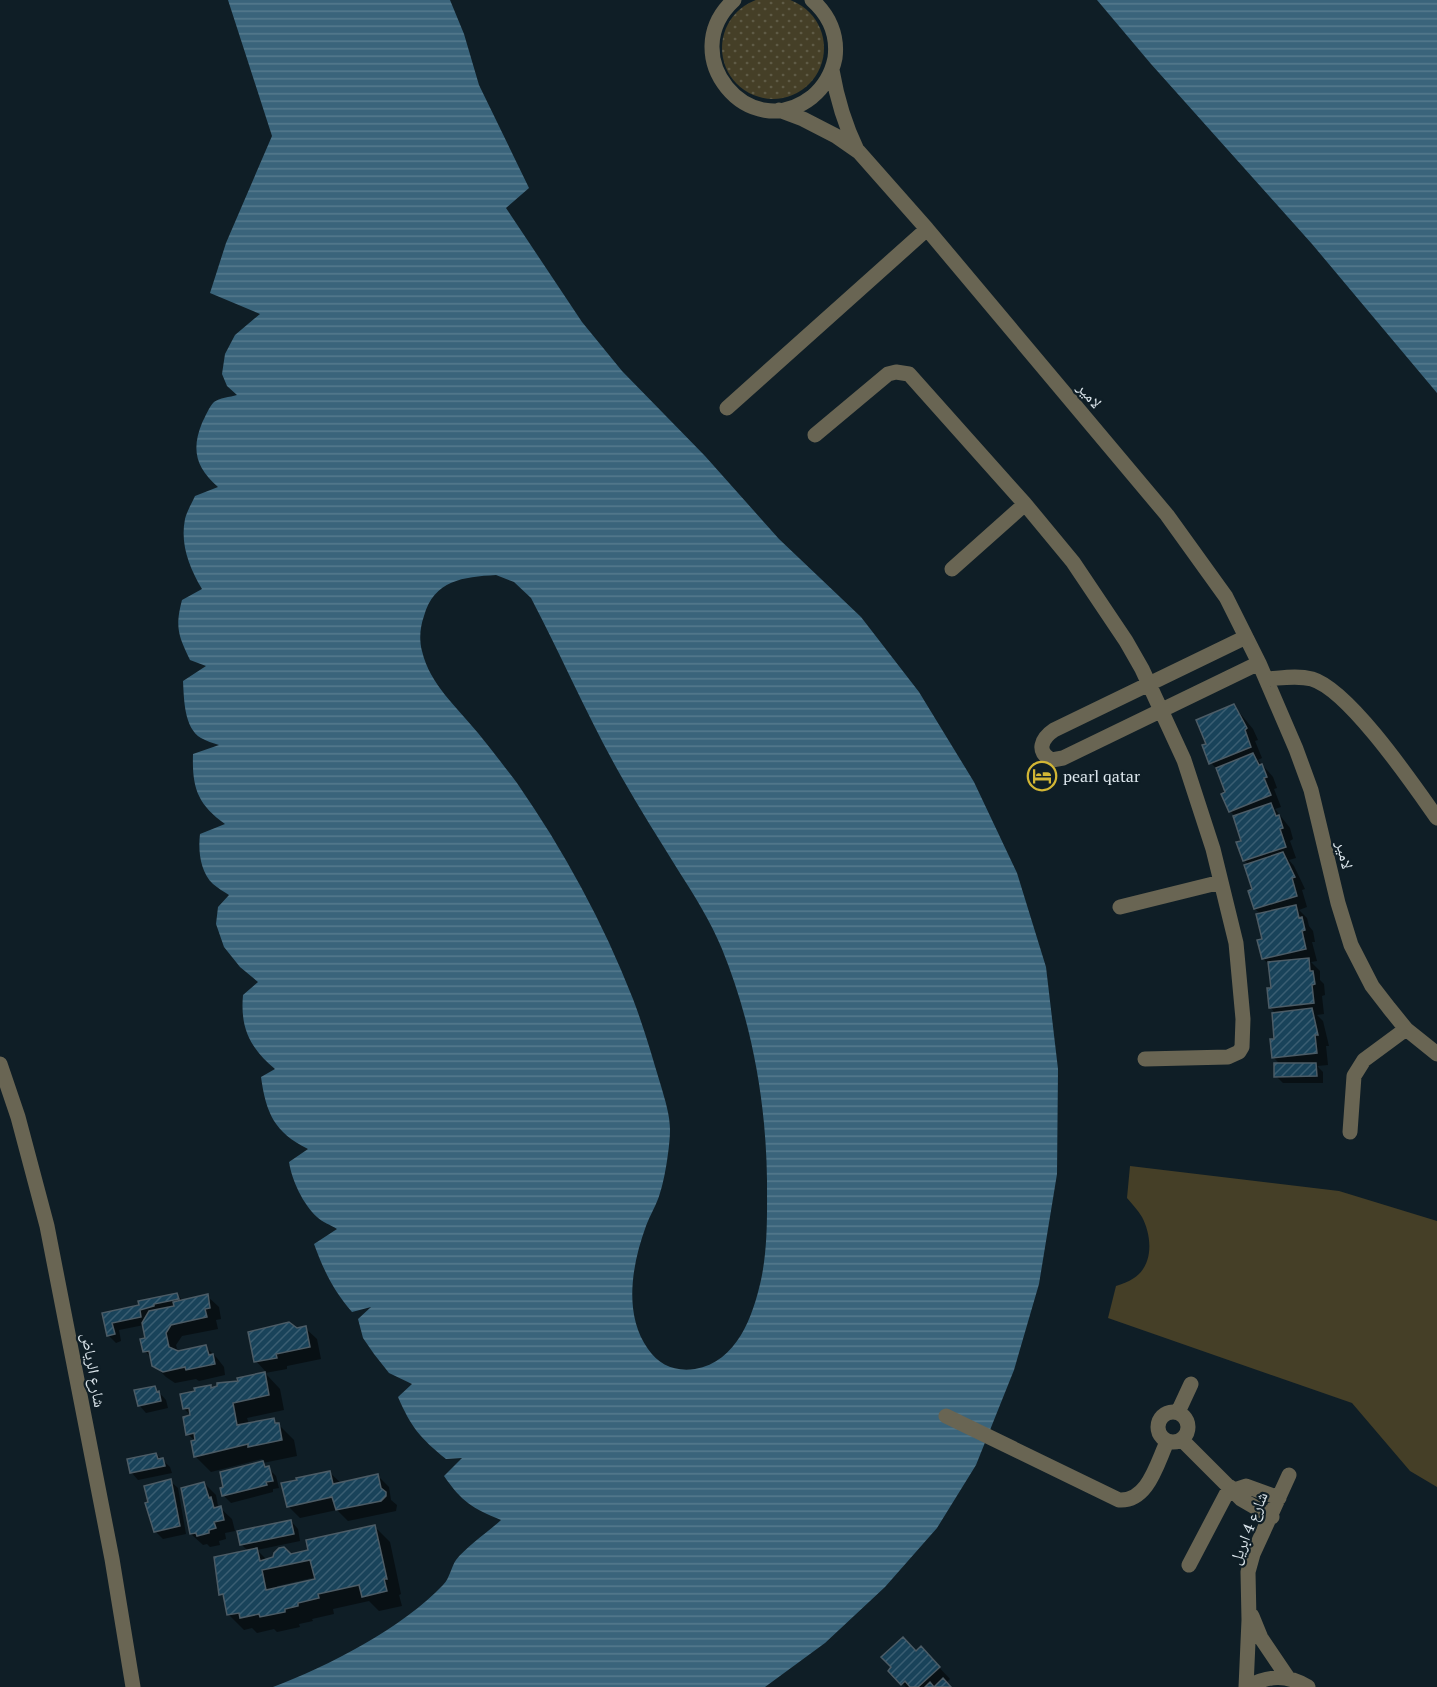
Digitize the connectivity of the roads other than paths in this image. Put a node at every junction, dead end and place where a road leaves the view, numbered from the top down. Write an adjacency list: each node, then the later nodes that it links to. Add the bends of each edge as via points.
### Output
1 (734, 0): 4 (street, لامير, via 722,13 714,31 712,51 716,70 740,101)
2 (813, 0): 3 (street, لامير, via 833,31)
3 (832, 70): 4 (street, via 807,101); 5 (street, لامير, via 837,103)
4 (779, 110): 5 (street, لامير, via 828,132)
5 (859, 152): 6 (street, لامير)
6 (927, 229): 7 (street); 11 (street, لامير, via 1167,515 1226,597)
7 (727, 408)
8 (815, 435): 9 (street, via 888,374 909,374)
9 (1025, 504): 10 (street); 14 (street, via 1096,595)
10 (952, 569)
11 (1246, 637): 12 (street, لامير); 14 (street)
12 (1259, 663): 13 (street, لامير); 15 (street)
13 (1267, 679): 16 (street, via 1297,677 1330,688 1347,702); 19 (street, لامير, via 1311,790 1351,945 1372,986)
14 (1149, 684): 15 (street); 15 (street, via 1054,730 1041,744 1043,754 1052,760 1063,758)
15 (1162, 710): 17 (street, via 1184,760)
16 (1437, 818)
17 (1221, 882): 18 (street); 21 (street, via 1236,943 1242,1047 1228,1057)
18 (1120, 907)
19 (1407, 1029): 20 (street, لامير); 23 (street, via 1364,1060 1354,1076)
20 (1437, 1054)
21 (1145, 1059)
22 (0, 1064): 35 (street, شارع الرياض, via 47,1226)
23 (1350, 1132)
24 (1191, 1384): 25 (street)
25 (1178, 1412): 27 (street, via 1186,1419 1188,1430); 27 (street, via 1166,1413 1158,1421 1158,1433)
26 (946, 1416): 27 (street, via 1119,1500 1141,1494)
27 (1174, 1441): 29 (street)
28 (1289, 1475): 30 (street, شارع 4 ابريل)
29 (1232, 1489): 30 (street, via 1246,1486); 31 (street); 32 (street)
30 (1279, 1498): 31 (street, شارع 4 ابريل)
31 (1272, 1517): 33 (street, شارع 4 ابريل, via 1253,1554)
32 (1189, 1566)
33 (1248, 1595): 34 (street, شارع 4 ابريل, via 1258,1631); 36 (street, شارع 4 ابريل)
34 (1288, 1678): 36 (street, via 1259,1680); 37 (street)
35 (133, 1687)
36 (1247, 1687)
37 (1308, 1687)

